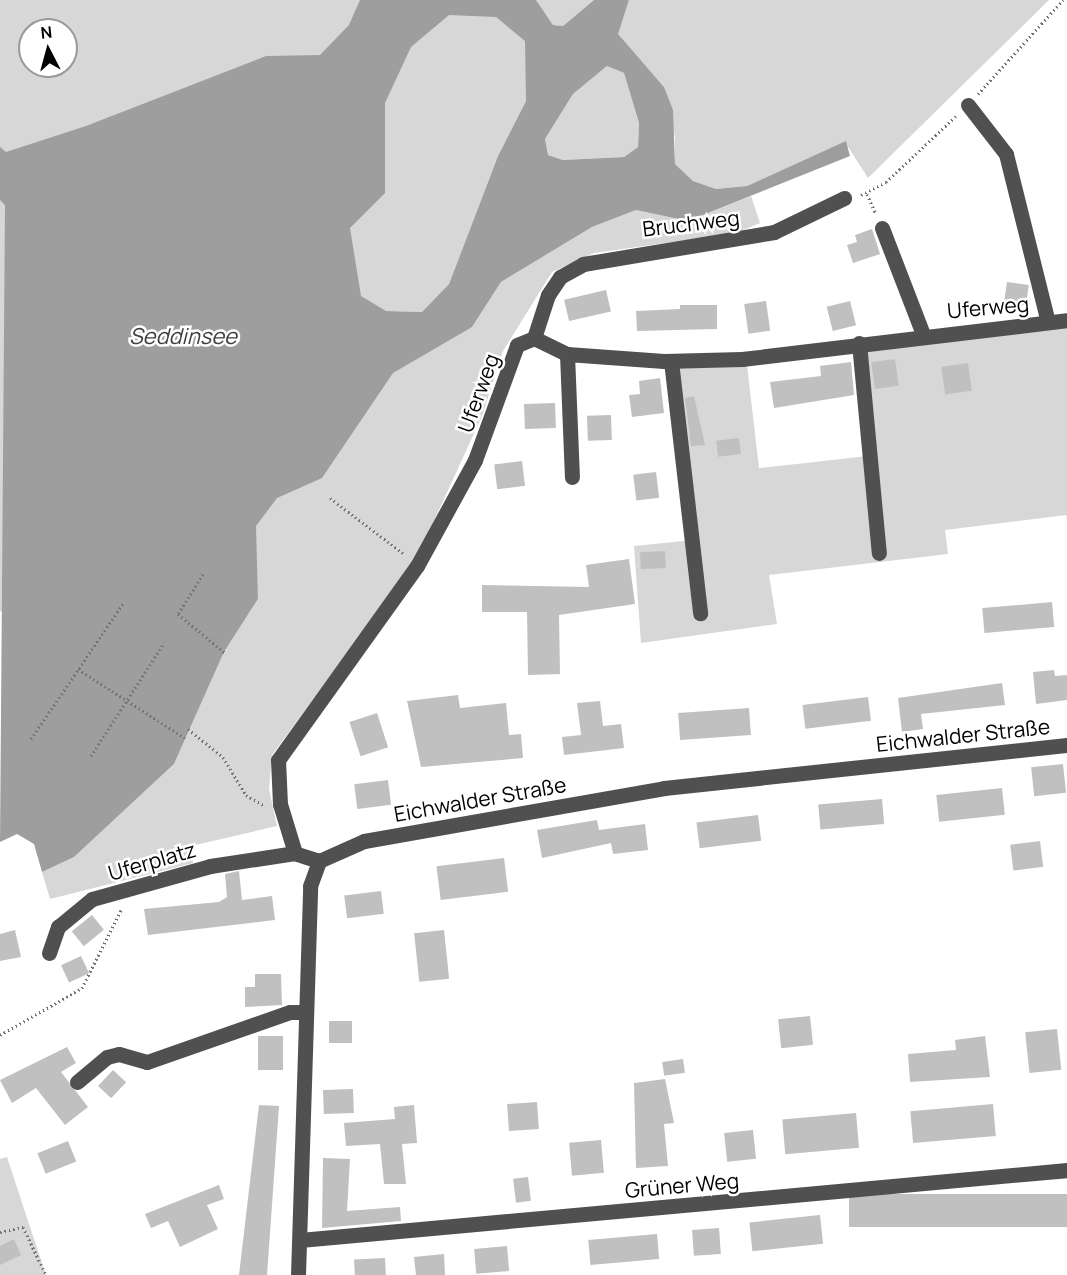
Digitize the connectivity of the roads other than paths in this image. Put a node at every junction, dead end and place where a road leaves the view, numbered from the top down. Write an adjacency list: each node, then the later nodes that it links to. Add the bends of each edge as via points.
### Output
1 (968, 105): 5 (street, via 1006,154)
2 (844, 198): 7 (street, Bruchweg, via 774,232 583,264 560,278 548,295)
3 (882, 228): 6 (street)
4 (1067, 320): 5 (street, Uferweg)
5 (1048, 322): 6 (street, Uferweg)
6 (923, 334): 8 (street, Uferweg)
7 (534, 338): 9 (street, Uferweg); 15 (street, Uferweg, via 517,345 475,460 417,566 289,737 278,760 280,804)
8 (859, 343): 10 (street, Uferweg, via 742,359); 12 (street)
9 (567, 354): 10 (street, Uferweg); 11 (street)
10 (671, 361): 13 (street)
11 (572, 477)
12 (879, 553)
13 (700, 613)
14 (1067, 745): 16 (street, Eichwalder Straße, via 664,788 364,840)
15 (295, 853): 16 (street); 17 (street, Uferplatz, via 210,866 92,899 58,927)
16 (319, 861): 18 (street, via 310,886)
17 (49, 953)
18 (306, 1012): 19 (street, via 290,1012 147,1062 119,1054 107,1057); 21 (street)
19 (77, 1082)
20 (1067, 1170): 21 (street, Grüner Weg)
21 (300, 1240): 22 (street)
22 (298, 1275)

